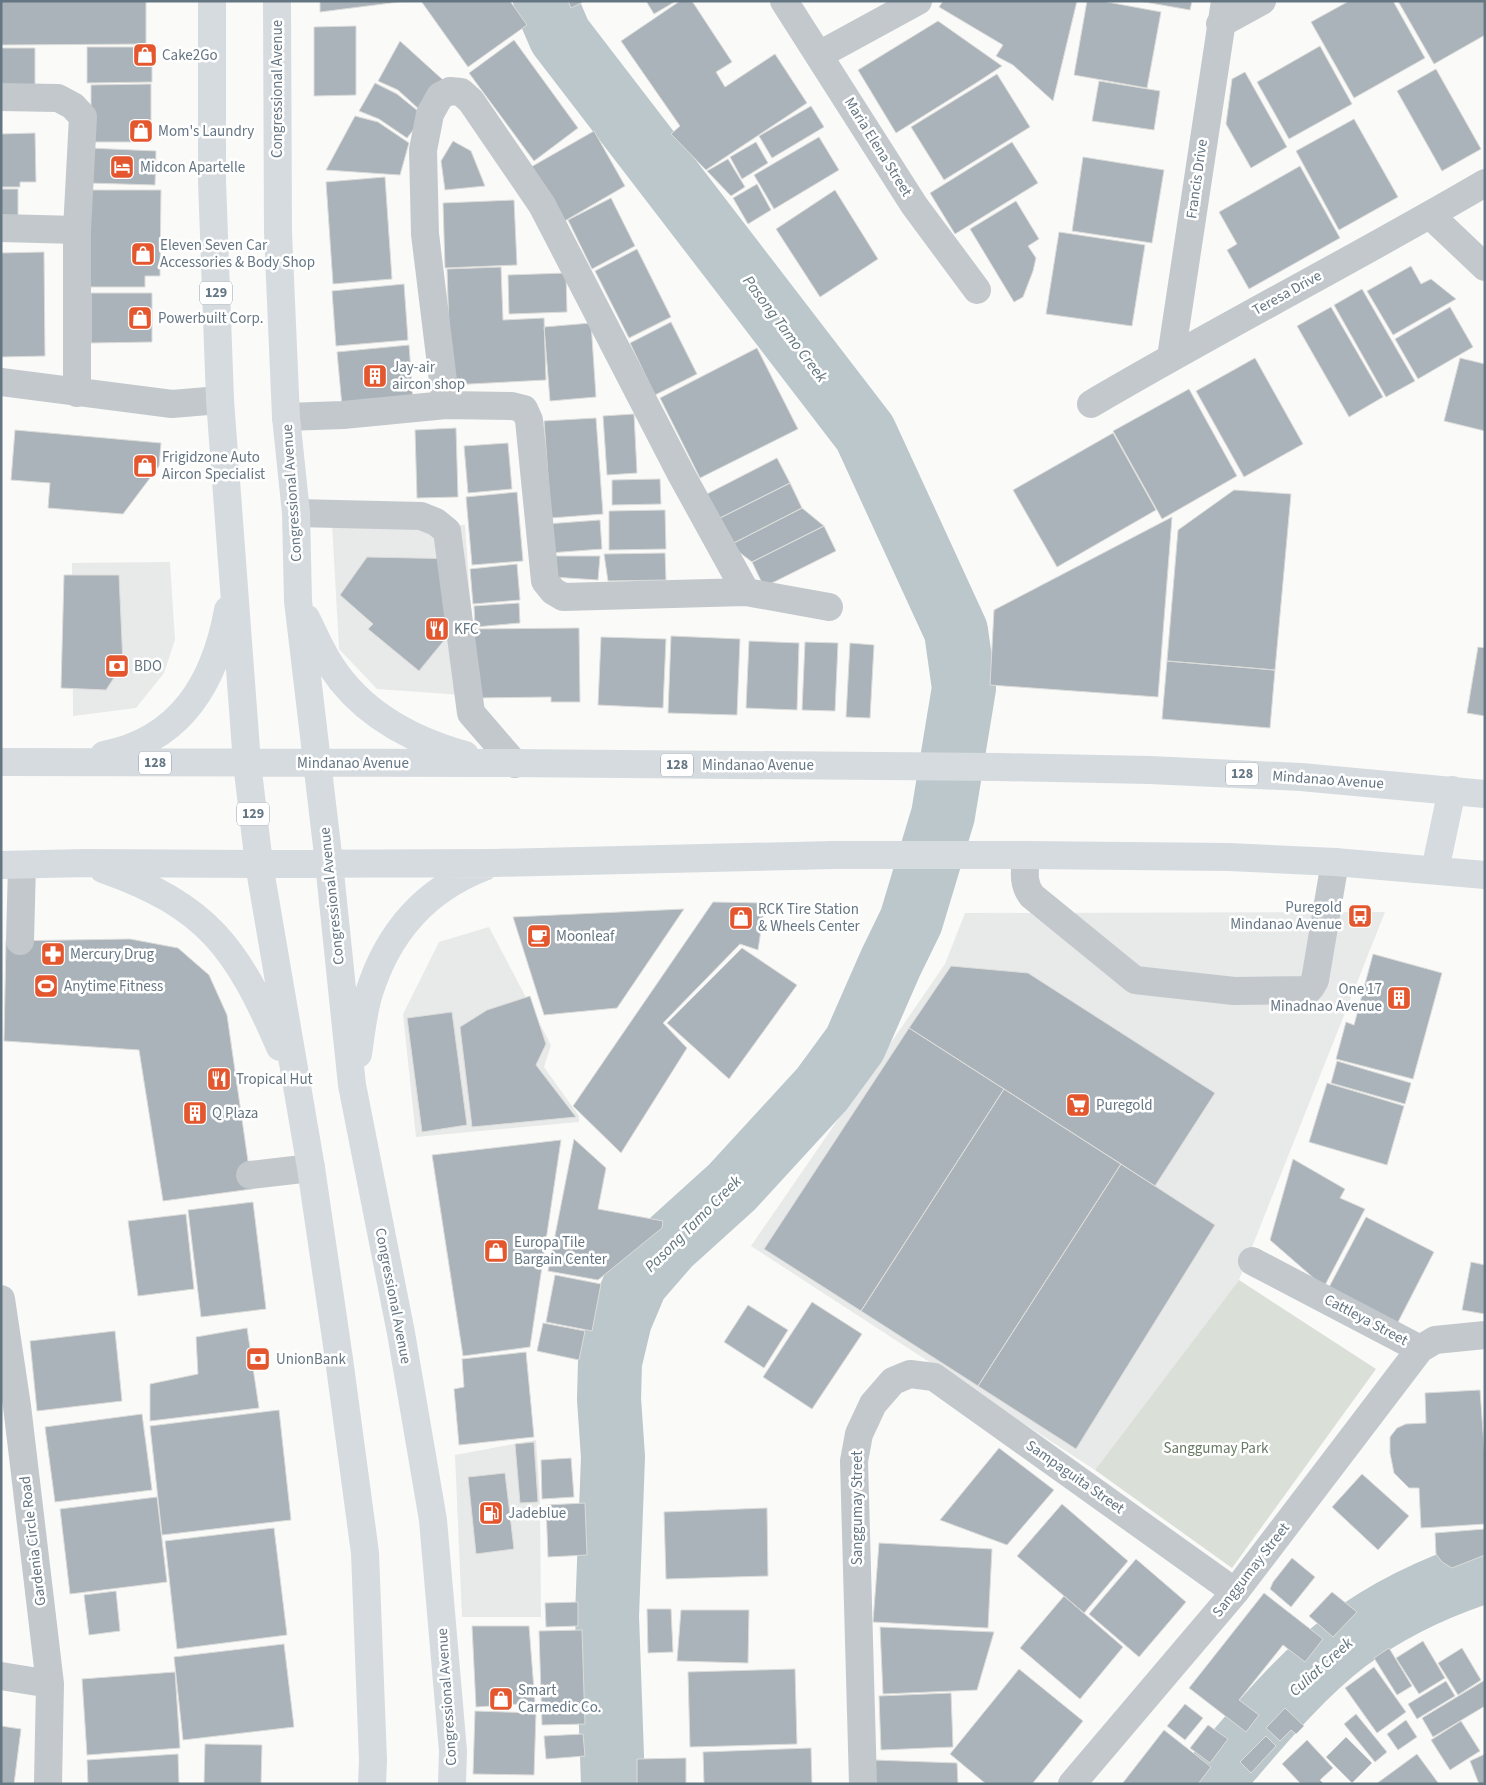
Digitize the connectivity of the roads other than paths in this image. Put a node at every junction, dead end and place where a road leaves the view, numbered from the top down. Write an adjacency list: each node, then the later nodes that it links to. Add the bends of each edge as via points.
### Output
1 (212, 1): 18 (main road, 129, via 212,180)
2 (277, 1): 21 (main road, Congressional Avenue, via 278,232)
3 (784, 1): 7 (street, Maria Elena Street)
4 (918, 1): 7 (street)
5 (1262, 1): 6 (street)
6 (1223, 12): 15 (street, Francis Drive)
7 (819, 54): 14 (street, Maria Elena Street, via 914,206)
8 (1, 97): 12 (street, via 58,98 73,106 82,118)
9 (1485, 183): 10 (street, Teresa Drive)
10 (1430, 216): 13 (street); 15 (street, Teresa Drive)
11 (1, 228): 12 (street)
12 (78, 230): 17 (street)
13 (1485, 267)
14 (977, 290)
15 (1171, 357): 19 (street, Teresa Drive)
16 (1, 382): 17 (street)
17 (77, 393): 18 (street, via 172,404)
18 (220, 400): 23 (main road, 129)
19 (1091, 404)
20 (446, 405): 21 (street); 24 (street, via 524,409 529,420 545,581 553,591 563,597); 24 (street, via 425,234 423,150 430,114 440,96 450,91 461,92 471,101 542,205)
21 (286, 417): 22 (main road, Congressional Avenue)
22 (296, 513): 25 (main road, Congressional Avenue); 30 (street, via 421,516 447,531 471,713)
23 (233, 584): 28 (main road, via 225,628 213,666 184,713 137,745); 31 (main road, 129)
24 (746, 592): 26 (street)
25 (298, 602): 29 (main road, Congressional Avenue); 30 (main road, via 331,666 374,713 424,742)
26 (828, 607)
27 (1, 762): 28 (main road, Mindanao Avenue / 128)
28 (63, 763): 31 (main road, Mindanao Avenue / 128)
29 (316, 763): 30 (main road, Mindanao Avenue / 128); 31 (main road, Mindanao Avenue / 128); 37 (main road, Congressional Avenue)
30 (505, 763): 32 (main road, Mindanao Avenue / 128, via 1150,770 1282,776)
31 (247, 764): 39 (main road, 129)
32 (1452, 790): 33 (main road, Mindanao Avenue / 128); 41 (main road)
33 (1485, 794)
34 (1026, 855): 35 (main road, via 1228,857); 35 (street, via 1024,880 1032,896 1135,980 1234,991 1308,990 1311,987 1315,980); 38 (main road)
35 (1335, 862): 41 (main road)
36 (85, 863): 39 (main road); 40 (main road); 45 (main road, via 125,876 170,898 217,935 249,980)
37 (329, 863): 38 (main road); 39 (main road); 44 (main road, Congressional Avenue)
38 (494, 863): 44 (main road, via 454,880 431,896 415,911 392,942 369,994)
39 (259, 864): 45 (main road, 129)
40 (12, 865): 43 (street)
41 (1435, 870): 42 (main road)
42 (1485, 875)
43 (20, 941)
44 (352, 1085): 59 (main road, Congressional Avenue, via 401,1333 433,1520 453,1752)
45 (298, 1088): 46 (main road, 129)
46 (311, 1168): 47 (street); 58 (main road, 129, via 366,1553)
47 (250, 1176)
48 (1252, 1261): 51 (street, Cattleya Street)
49 (1, 1299): 53 (street, Gardenia Circle Road)
50 (1485, 1336): 51 (street, Cattleya Street, via 1435,1340)
51 (1420, 1349): 54 (street, Sanggumay Street)
52 (910, 1374): 54 (street, Sampaguita Street, via 934,1377); 60 (street, Sanggumay Street, via 893,1381 873,1404 859,1434 854,1461)
53 (9, 1405): 56 (street, Gardenia Circle Road)
54 (1235, 1592): 61 (street, Sanggumay Street)
55 (1, 1676): 56 (street)
56 (50, 1684): 57 (street, Gardenia Circle Road)
57 (48, 1784)
58 (372, 1784)
59 (452, 1784)
60 (863, 1784)
61 (1072, 1784)

